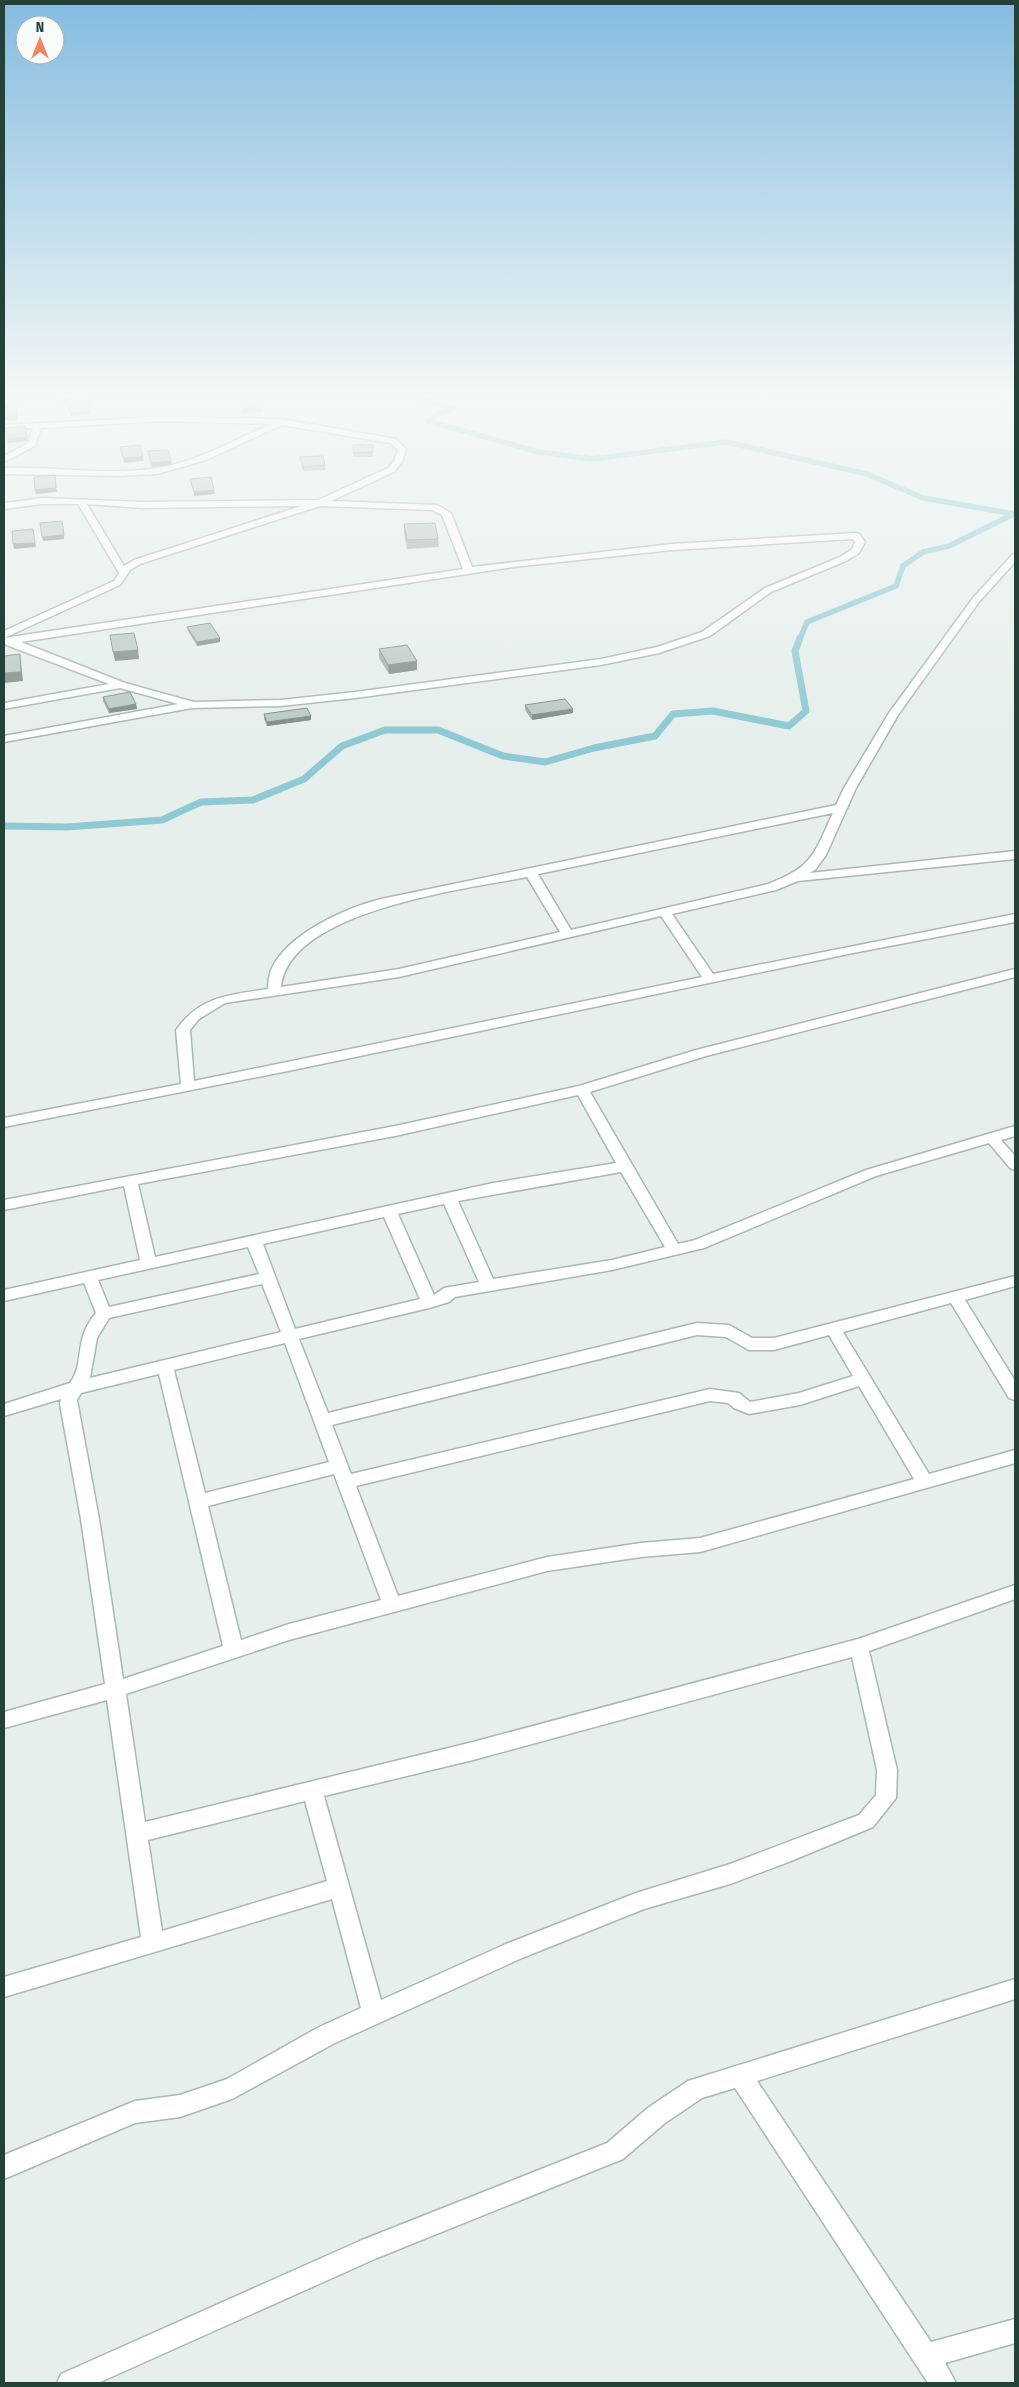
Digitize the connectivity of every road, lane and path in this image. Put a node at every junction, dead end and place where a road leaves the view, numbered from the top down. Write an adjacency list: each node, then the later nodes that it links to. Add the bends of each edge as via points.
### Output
1 (87, 510): 6 (street)
2 (296, 510): 6 (street, via 137,562)
3 (441, 510): 5 (street, via 446,514)
4 (1015, 558): 12 (street, via 976,600 898,707)
5 (469, 571): 7 (street); 9 (street, via 672,547 856,536 860,542 856,551 844,559 768,590 706,634 659,650 601,662 355,695 281,703)
6 (124, 573): 7 (street, via 117,583)
7 (5, 639): 8 (street)
8 (120, 685): 9 (street); 10 (street)
9 (194, 705): 11 (street)
10 (4, 706)
11 (4, 739)
12 (841, 808): 14 (street); 15 (street, via 820,855 812,866)
13 (1015, 855): 15 (street)
14 (530, 872): 18 (street); 21 (street, via 381,903 360,911 299,942 277,971)
15 (793, 878): 16 (street, via 772,887)
16 (664, 912): 18 (street); 20 (street)
17 (1015, 918): 20 (street)
18 (568, 935): 21 (street, via 400,973)
19 (1015, 974): 23 (street, via 701,1053)
20 (710, 979): 22 (street)
21 (274, 992): 22 (street, via 221,1000 194,1016 183,1030)
22 (188, 1087): 24 (street)
23 (582, 1090): 28 (street); 29 (street, via 395,1132)
24 (4, 1123)
25 (1015, 1131): 26 (street)
26 (992, 1138): 27 (street); 34 (street, via 870,1173 699,1244)
27 (1015, 1165)
28 (626, 1166): 30 (street); 34 (street)
29 (130, 1180): 31 (street); 35 (street)
30 (449, 1198): 32 (street); 39 (street)
31 (4, 1205)
32 (389, 1211): 33 (street); 42 (street)
33 (254, 1240): 35 (street); 37 (street)
34 (674, 1250): 39 (street, via 612,1265)
35 (149, 1263): 36 (street)
36 (89, 1276): 40 (street); 43 (street)
37 (268, 1277): 43 (street); 45 (street)
38 (1015, 1281): 41 (street)
39 (488, 1285): 42 (street, via 450,1292)
40 (4, 1295)
41 (955, 1297): 44 (street); 49 (street)
42 (429, 1302): 45 (street)
43 (104, 1314): 48 (street, via 92,1325 82,1379)
44 (833, 1329): 47 (street); 51 (street, via 762,1346 749,1344 729,1332 697,1329)
45 (290, 1336): 46 (street); 51 (street)
46 (165, 1366): 48 (street); 55 (street)
47 (863, 1379): 53 (street, via 800,1399 749,1408 733,1397 710,1395); 54 (street)
48 (75, 1388): 50 (street); 60 (street, via 68,1397 68,1404)
49 (1015, 1394)
50 (4, 1410)
51 (322, 1421): 53 (street)
52 (1015, 1457): 54 (street)
53 (343, 1474): 55 (street); 57 (street)
54 (924, 1481): 57 (street, via 700,1545 547,1564)
55 (198, 1502): 59 (street)
56 (1015, 1592): 58 (street)
57 (392, 1604): 59 (street, via 289,1632)
58 (859, 1647): 62 (street, via 473,1751); 68 (street, via 887,1770 886,1798 866,1821 739,1871 644,1900 566,1929)
59 (234, 1651): 60 (street)
60 (117, 1689): 61 (street); 63 (street)
61 (4, 1720)
62 (312, 1790): 63 (street); 64 (street)
63 (137, 1833): 65 (street)
64 (339, 1887): 65 (street); 68 (street)
65 (153, 1944): 66 (street)
66 (4, 1987)
67 (1015, 1989): 69 (street)
68 (374, 2014): 70 (street, via 327,2035 232,2088 180,2106 135,2112)
69 (740, 2075): 72 (street); 73 (street, via 696,2089 657,2115 615,2151 371,2249)
70 (4, 2167)
71 (1015, 2330): 72 (street)
72 (926, 2356): 74 (street)
73 (70, 2383)
74 (943, 2383)

